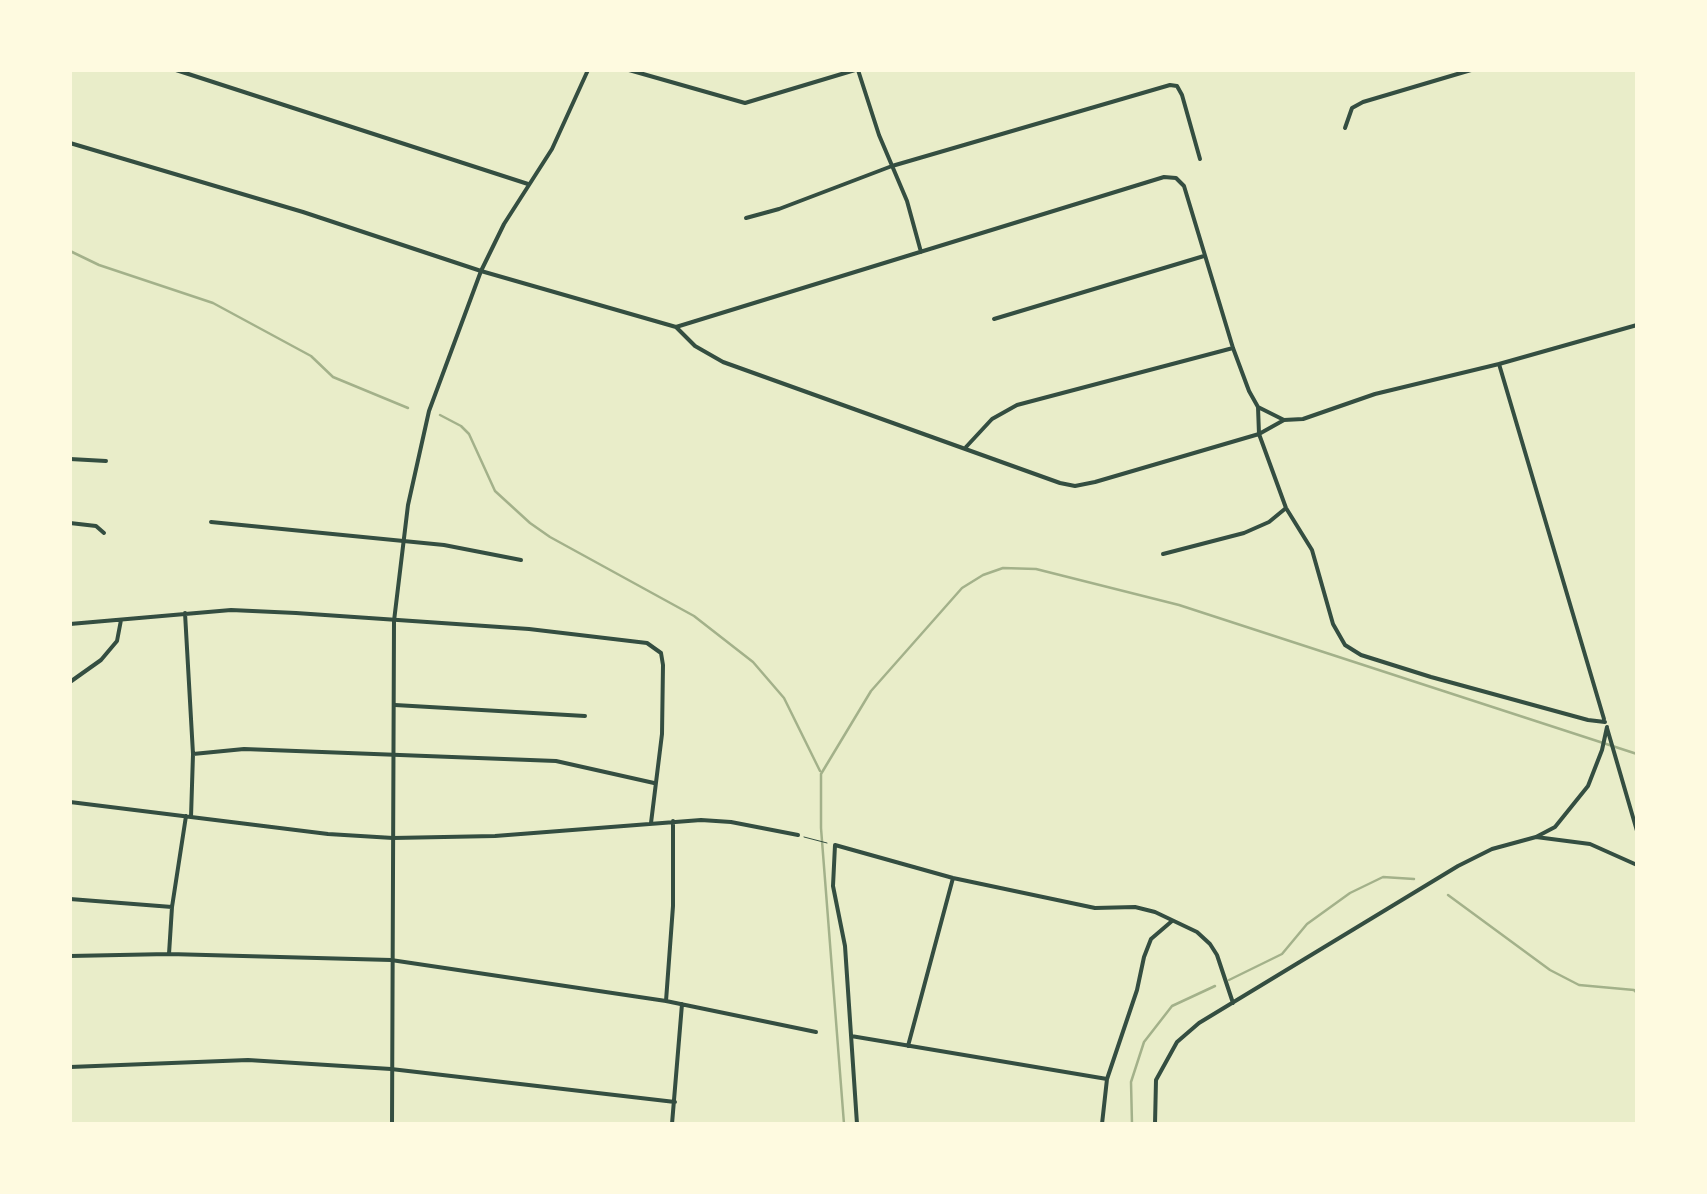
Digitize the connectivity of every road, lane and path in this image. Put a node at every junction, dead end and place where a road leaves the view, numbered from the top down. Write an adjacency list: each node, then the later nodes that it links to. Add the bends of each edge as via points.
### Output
1 (176, 70): 10 (street)
2 (588, 70): 10 (street)
3 (628, 70): 4 (street, via 744,103)
4 (856, 70): 9 (street)
5 (1471, 70): 6 (street, via 1363,102 1352,108)
6 (1345, 128)
7 (70, 143): 14 (street)
8 (1200, 159): 9 (street, via 1177,86)
9 (892, 166): 11 (street); 12 (street)
10 (531, 186): 14 (street)
11 (746, 218)
12 (921, 252): 13 (street, via 1164,177 1184,186); 17 (street)
13 (1204, 256): 15 (street); 18 (street)
14 (482, 272): 17 (street); 30 (street, via 429,412)
15 (994, 319)
16 (1637, 325): 19 (street)
17 (676, 327): 23 (street, via 723,362)
18 (1233, 348): 20 (street); 23 (street, via 1017,405 992,419)
19 (1499, 364): 21 (street); 40 (street)
20 (1258, 406): 21 (street); 22 (street)
21 (1284, 420): 22 (street)
22 (1259, 434): 23 (street, via 1075,486); 26 (street)
23 (966, 447)
24 (70, 459): 25 (street)
25 (106, 461)
26 (1286, 508): 31 (street, via 1244,533); 40 (street, via 1312,550 1333,624 1361,655)
27 (211, 522): 30 (street)
28 (70, 523): 29 (street)
29 (104, 532)
30 (402, 543): 32 (street); 35 (street)
31 (1163, 554)
32 (521, 560)
33 (185, 613): 34 (street); 35 (street, via 296,612); 41 (street)
34 (120, 620): 36 (street); 37 (street, via 117,641)
35 (394, 621): 38 (street); 43 (street, via 529,628 656,648 663,665 662,734)
36 (70, 624)
37 (70, 682)
38 (392, 705): 39 (street); 42 (street)
39 (585, 716)
40 (1606, 725): 48 (street); 50 (street, via 1596,768 1577,804)
41 (194, 754): 42 (street, via 244,749); 45 (street)
42 (392, 757): 43 (street, via 556,761); 51 (street)
43 (654, 783): 46 (street)
44 (70, 802): 45 (street)
45 (189, 816): 51 (street); 56 (street)
46 (651, 822): 47 (street); 51 (street)
47 (673, 822): 49 (street, via 731,822); 61 (street)
48 (1637, 831)
49 (798, 834): 52 (path)
50 (1536, 837): 53 (street, via 1590,844); 62 (street, via 1458,866)
51 (393, 838): 60 (street)
52 (825, 842)
53 (1637, 865)
54 (953, 878): 57 (street, via 1096,908 1135,907); 65 (street, via 835,845 833,886); 66 (street)
55 (70, 899): 56 (street)
56 (172, 907): 58 (street)
57 (1173, 920): 62 (street, via 1210,944); 69 (street, via 1151,939)
58 (169, 954): 59 (street); 60 (street)
59 (70, 956)
60 (391, 960): 61 (street); 68 (street)
61 (666, 1001): 63 (street)
62 (1234, 1003): 75 (street, via 1170,1051 1156,1080)
63 (682, 1004): 64 (street); 70 (street)
64 (816, 1032)
65 (851, 1036): 66 (street); 73 (street)
66 (908, 1046): 69 (street)
67 (70, 1067): 68 (street, via 248,1060)
68 (391, 1069): 70 (street); 71 (street)
69 (1107, 1079): 74 (street)
70 (675, 1102): 72 (street)
71 (392, 1124)
72 (672, 1124)
73 (857, 1124)
74 (1102, 1124)
75 (1155, 1124)

